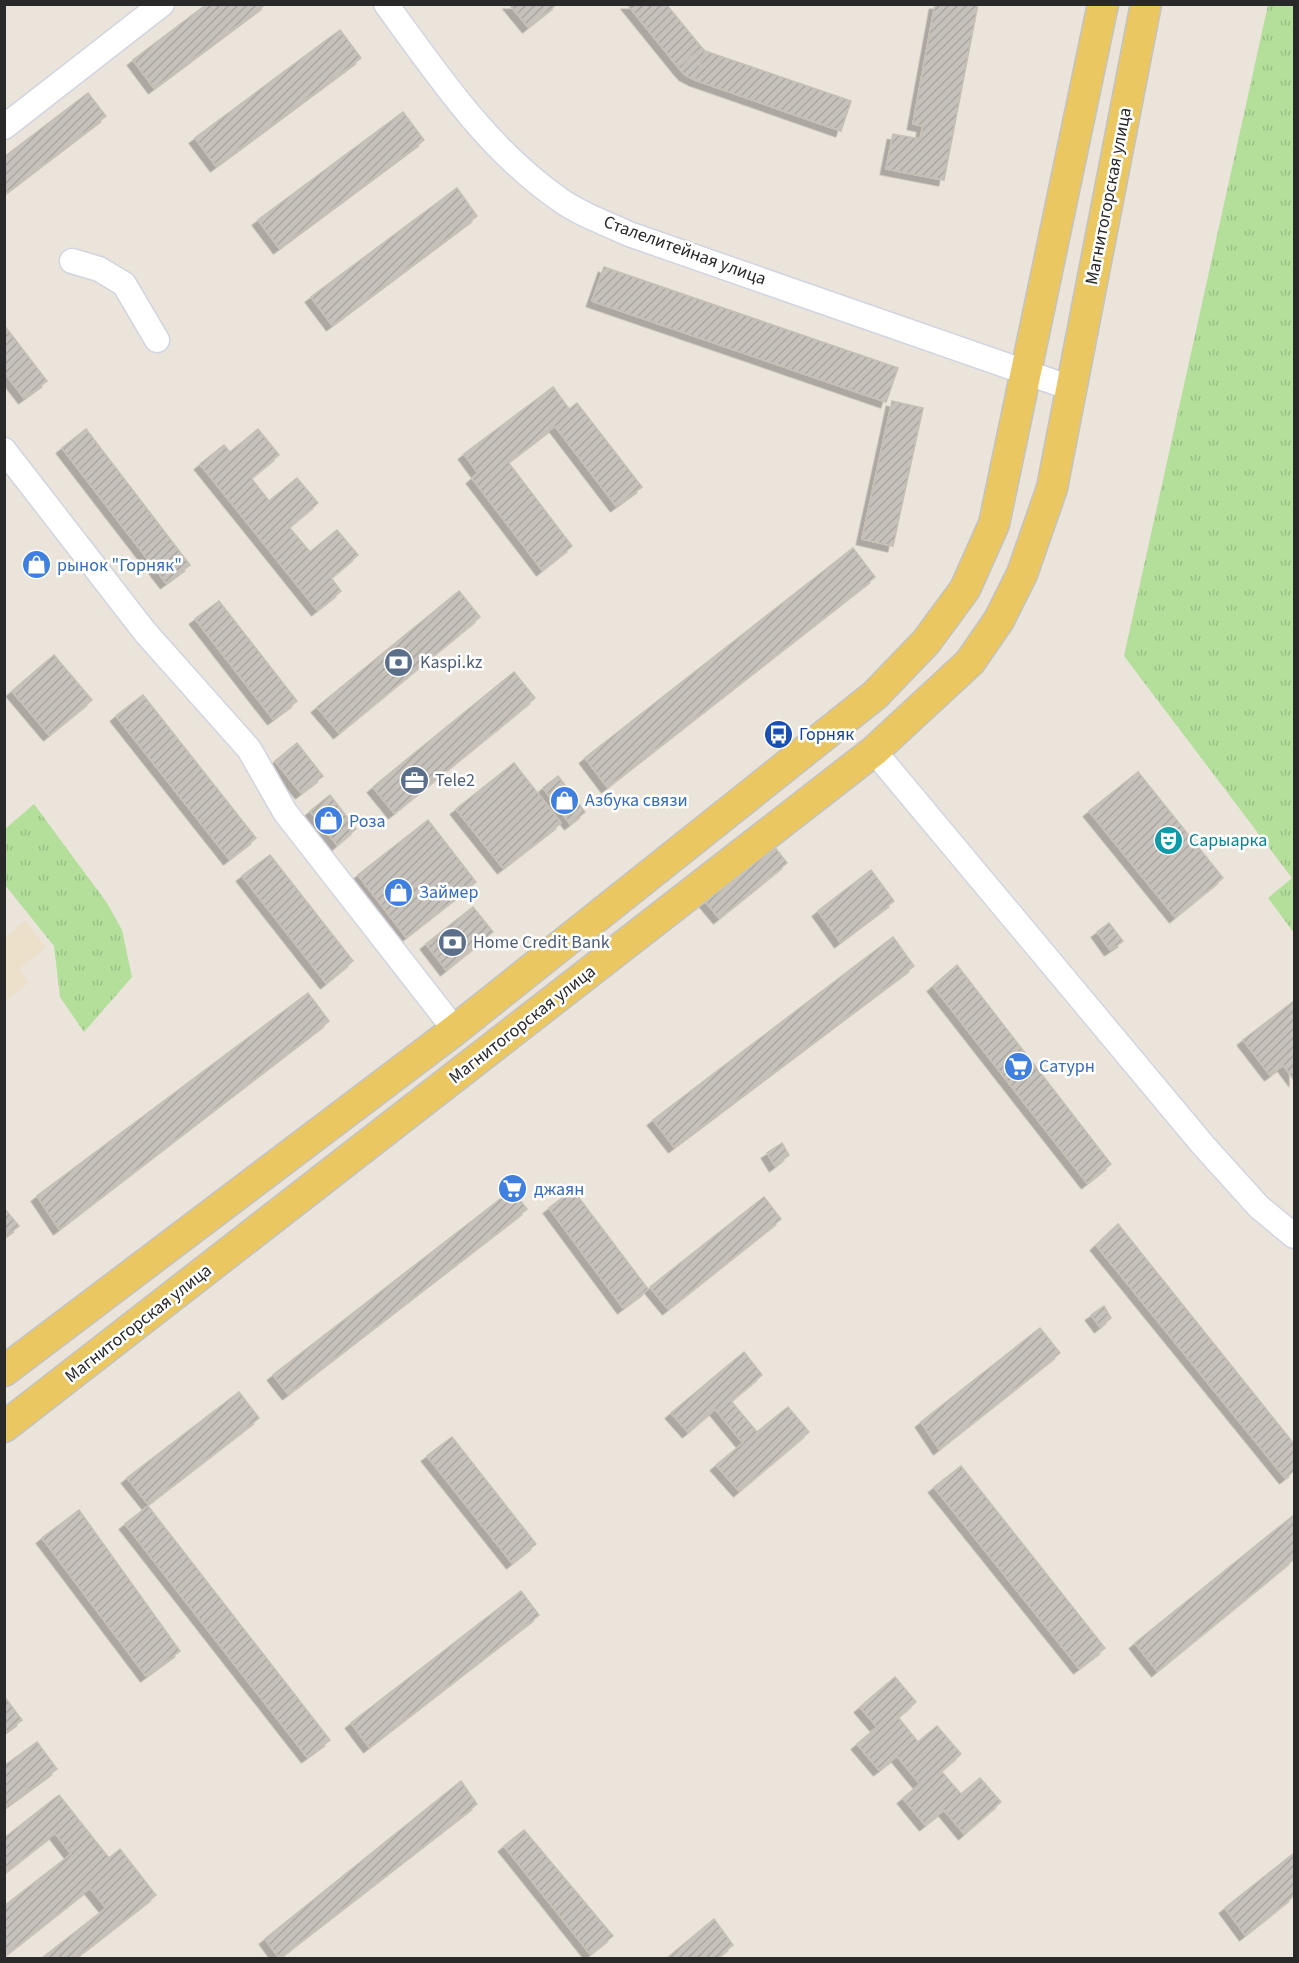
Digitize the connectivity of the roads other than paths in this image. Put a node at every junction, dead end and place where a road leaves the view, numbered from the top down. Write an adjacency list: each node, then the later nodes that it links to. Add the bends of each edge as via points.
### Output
1 (162, 4): 5 (street)
2 (386, 4): 8 (street, Сталелитейная улица, via 458,100 518,166 561,201 629,234)
3 (1103, 4): 8 (main road, Магнитогорская улица)
4 (1146, 4): 9 (main road, Магнитогорская улица)
5 (4, 127)
6 (72, 261): 7 (street, via 99,269 124,284)
7 (157, 340)
8 (1026, 372): 9 (street); 12 (main road, Магнитогорская улица, via 994,524 965,589 926,642 875,695)
9 (1071, 388): 11 (main road, Магнитогорская улица, via 1052,488 1022,574 999,620 970,662)
10 (4, 450): 12 (street, via 145,632 249,748 285,812)
11 (874, 751): 13 (street, via 1203,1145 1259,1207); 15 (main road, Магнитогорская улица)
12 (454, 1030): 14 (main road, Магнитогорская улица)
13 (1294, 1235)
14 (4, 1371)
15 (4, 1427)

